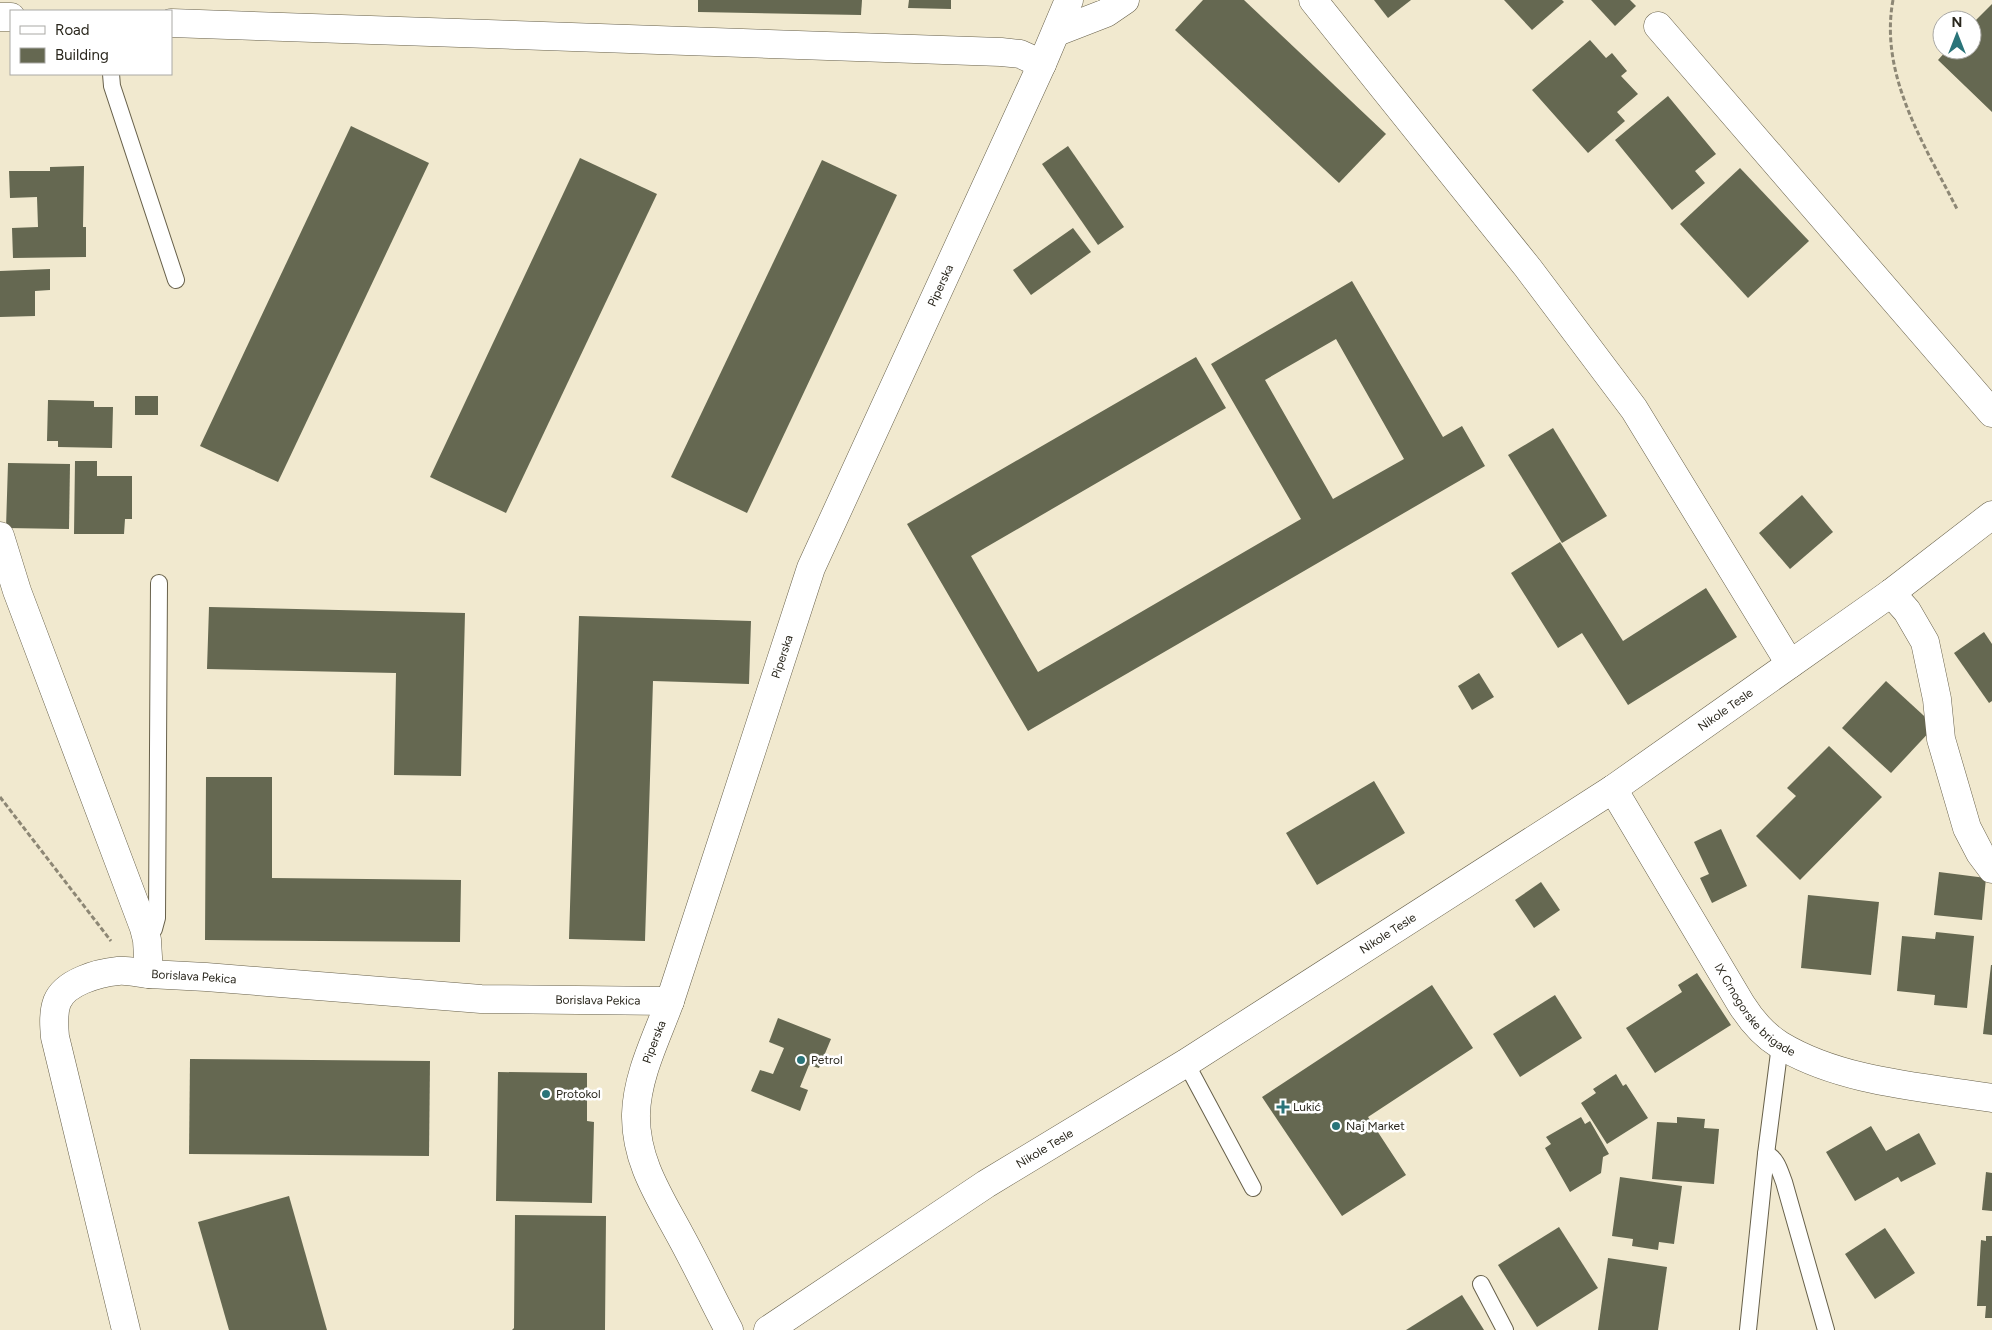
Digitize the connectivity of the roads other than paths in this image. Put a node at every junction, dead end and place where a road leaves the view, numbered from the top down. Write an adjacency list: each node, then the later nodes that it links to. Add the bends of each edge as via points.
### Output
1 (1069, 0): 6 (street, Piperska)
2 (1125, 0): 6 (street, via 1106,13)
3 (1313, 0): 15 (street, via 1528,268 1634,409)
4 (172, 23): 7 (street, via 1001,52 1020,54)
5 (1658, 26): 10 (street)
6 (1057, 32): 7 (street, Piperska)
7 (1042, 64): 20 (street, Piperska, via 811,568)
8 (111, 75): 9 (lane)
9 (176, 280)
10 (1992, 413)
11 (1992, 515): 14 (street, Nikole Tesle)
12 (0, 536): 18 (street, Borislava Pekica, via 17,591)
13 (158, 584): 18 (lane, via 157,918)
14 (1891, 593): 15 (street, Nikole Tesle); 17 (street, via 1907,611 1925,642 1941,740 1967,828)
15 (1790, 664): 16 (street, Nikole Tesle)
16 (1613, 789): 21 (street, IX Crnogorske brigade, via 1741,1004 1757,1026); 22 (street, Nikole Tesle)
17 (1992, 869)
18 (147, 940): 19 (street, Borislava Pekica)
19 (149, 974): 20 (street, Borislava Pekica, via 481,1000); 27 (street, via 119,970 80,981 65,990 57,1002 54,1020 55,1037)
20 (670, 1001): 28 (street, Piperska, via 640,1087 636,1114 638,1137 643,1164 656,1193)
21 (1780, 1045): 23 (street, IX Crnogorske brigade, via 1846,1072); 24 (lane)
22 (1186, 1063): 25 (lane); 29 (street, Nikole Tesle, via 986,1184)
23 (1992, 1098)
24 (1766, 1154): 31 (lane); 32 (lane, via 1775,1160 1784,1182)
25 (1253, 1188)
26 (1481, 1284): 30 (lane)
27 (126, 1330)
28 (729, 1330)
29 (768, 1330)
30 (1505, 1330)
31 (1748, 1330)
32 (1826, 1330)

